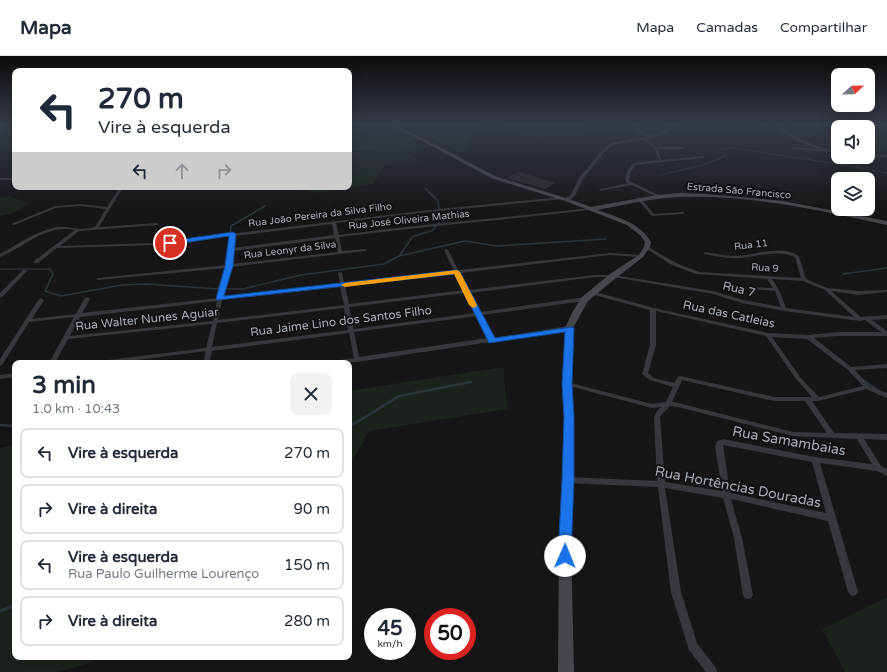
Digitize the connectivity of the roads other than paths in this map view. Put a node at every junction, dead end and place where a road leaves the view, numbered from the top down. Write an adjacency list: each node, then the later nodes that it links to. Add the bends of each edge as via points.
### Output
1 (447, 153): 14 (main road, via 493,177)
2 (602, 153): 14 (street, via 572,195)
3 (657, 153): 7 (street)
4 (875, 155): 5 (street)
5 (887, 156)
6 (703, 157): 7 (street)
7 (661, 161): 10 (street, via 634,164 627,181)
8 (0, 179): 9 (street)
9 (12, 179)
10 (632, 184): 12 (street); 13 (street)
11 (119, 190): 16 (street)
12 (601, 190)
13 (658, 196): 15 (main road, Estrada São Francisco); 19 (main road, Estrada São Francisco, via 700,196 777,202)
14 (565, 199): 17 (main road); 20 (street, Rua João Pereira da Silva Filho, via 429,211)
15 (639, 200): 17 (main road, Estrada São Francisco); 18 (street, via 653,215)
16 (107, 208): 21 (street, via 80,205 55,207); 23 (street)
17 (590, 209): 26 (street, Rua José Oliveira Mathias); 28 (main road, via 638,229 648,242)
18 (683, 213)
19 (887, 222)
20 (334, 223): 25 (street, Rua João Pereira da Silva Filho); 26 (street)
21 (13, 224)
22 (156, 224): 23 (street)
23 (96, 228): 24 (street)
24 (78, 230): 27 (street); 34 (street, via 50,229)
25 (233, 234): 27 (street, Rua João Pereira da Silva Filho, via 155,244); 29 (street)
26 (338, 236): 29 (street, Rua José Oliveira Mathias); 32 (street)
27 (56, 247): 36 (street)
28 (647, 247): 35 (main road); 42 (street, Rua 9, via 674,264 698,273)
29 (231, 250): 37 (street)
30 (365, 250): 32 (street, Rua Leonyr da Silva)
31 (446, 250): 39 (street)
32 (340, 252): 37 (street, Rua Leonyr da Silva)
33 (706, 253): 44 (street, Rua 11, via 736,257 772,252 793,254 797,256)
34 (0, 256)
35 (641, 256): 39 (street, via 610,254); 41 (main road)
36 (36, 262)
37 (229, 266): 43 (street, Rua Leonyr da Silva); 54 (street)
38 (25, 271): 52 (street)
39 (457, 272): 45 (street); 49 (street)
40 (340, 273): 45 (street)
41 (613, 276): 49 (street, Rua Walter Nunes Aguiar); 51 (main road); 59 (street, Rua 7)
42 (768, 277): 44 (street, Rua 9); 48 (street)
43 (98, 279)
44 (804, 280): 47 (street, Rua 9)
45 (342, 285): 54 (street); 57 (street)
46 (753, 288): 48 (street)
47 (826, 289): 50 (street, Rua 9, via 858,293); 63 (street)
48 (777, 290): 59 (street)
49 (466, 291): 57 (street, Rua Walter Nunes Aguiar); 60 (street)
50 (887, 291)
51 (592, 293): 56 (main road); 58 (street, Rua das Catleias)
52 (0, 296)
53 (87, 299): 61 (street)
54 (220, 299): 61 (street); 65 (street)
55 (41, 300): 64 (street)
56 (585, 300): 60 (street, Rua Jaime Lino dos Santos Filho); 66 (main road)
57 (346, 306): 65 (street, Rua Walter Nunes Aguiar); 67 (street)
58 (653, 309): 69 (street, Rua das Catleias); 84 (street, via 653,346 645,374 652,378)
59 (784, 309): 63 (street, Rua 7)
60 (478, 314): 67 (street, Rua Jaime Lino dos Santos Filho); 72 (street)
61 (77, 315): 64 (street); 71 (street)
62 (887, 317): 63 (street, Rua 7)
63 (863, 318): 68 (street)
64 (28, 320): 79 (street)
65 (214, 322): 71 (street, Rua Walter Nunes Aguiar); 73 (street)
66 (569, 328): 72 (street); 85 (main road)
67 (351, 330): 73 (street, Rua Jaime Lino dos Santos Filho); 77 (street)
68 (887, 334): 70 (street, Rua das Catleias)
69 (768, 335): 70 (street, Rua das Catleias); 89 (street, via 798,378)
70 (809, 337): 81 (street)
71 (65, 338): 74 (street)
72 (492, 341): 77 (street)
73 (208, 348): 75 (street, Rua Jaime Lino dos Santos Filho); 76 (street)
74 (54, 360)
75 (122, 360)
76 (206, 360)
77 (357, 360): 78 (street)
78 (352, 361)
79 (0, 364)
80 (887, 366): 81 (street)
81 (850, 369): 86 (street)
82 (12, 375): 83 (street)
83 (0, 377)
84 (678, 382): 88 (street, via 774,399); 90 (street)
85 (567, 384): 90 (street, via 652,406); 97 (main road)
86 (867, 387): 87 (street); 89 (street)
87 (887, 396)
88 (807, 399): 89 (street); 91 (street)
89 (818, 399)
90 (668, 404): 91 (street, via 678,404 794,434); 98 (street, via 657,417)
91 (832, 436): 92 (street)
92 (859, 436): 93 (street); 95 (street)
93 (887, 437)
94 (814, 460): 95 (street, Rua Samambaias); 99 (street, Rua Samambaias, via 720,443); 100 (street)
95 (878, 468): 96 (street, Rua Samambaias)
96 (887, 473)
97 (568, 480): 98 (street, Rua Hortências Douradas); 103 (main road, via 565,542)
98 (661, 484): 99 (street, Rua Hortências Douradas); 104 (street, via 676,592 693,646)
99 (726, 495): 100 (street, Rua Hortências Douradas); 102 (street, Rua Samambaias, via 738,538)
100 (832, 518): 101 (street)
101 (853, 592)
102 (748, 595)
103 (566, 672)
104 (712, 672)

